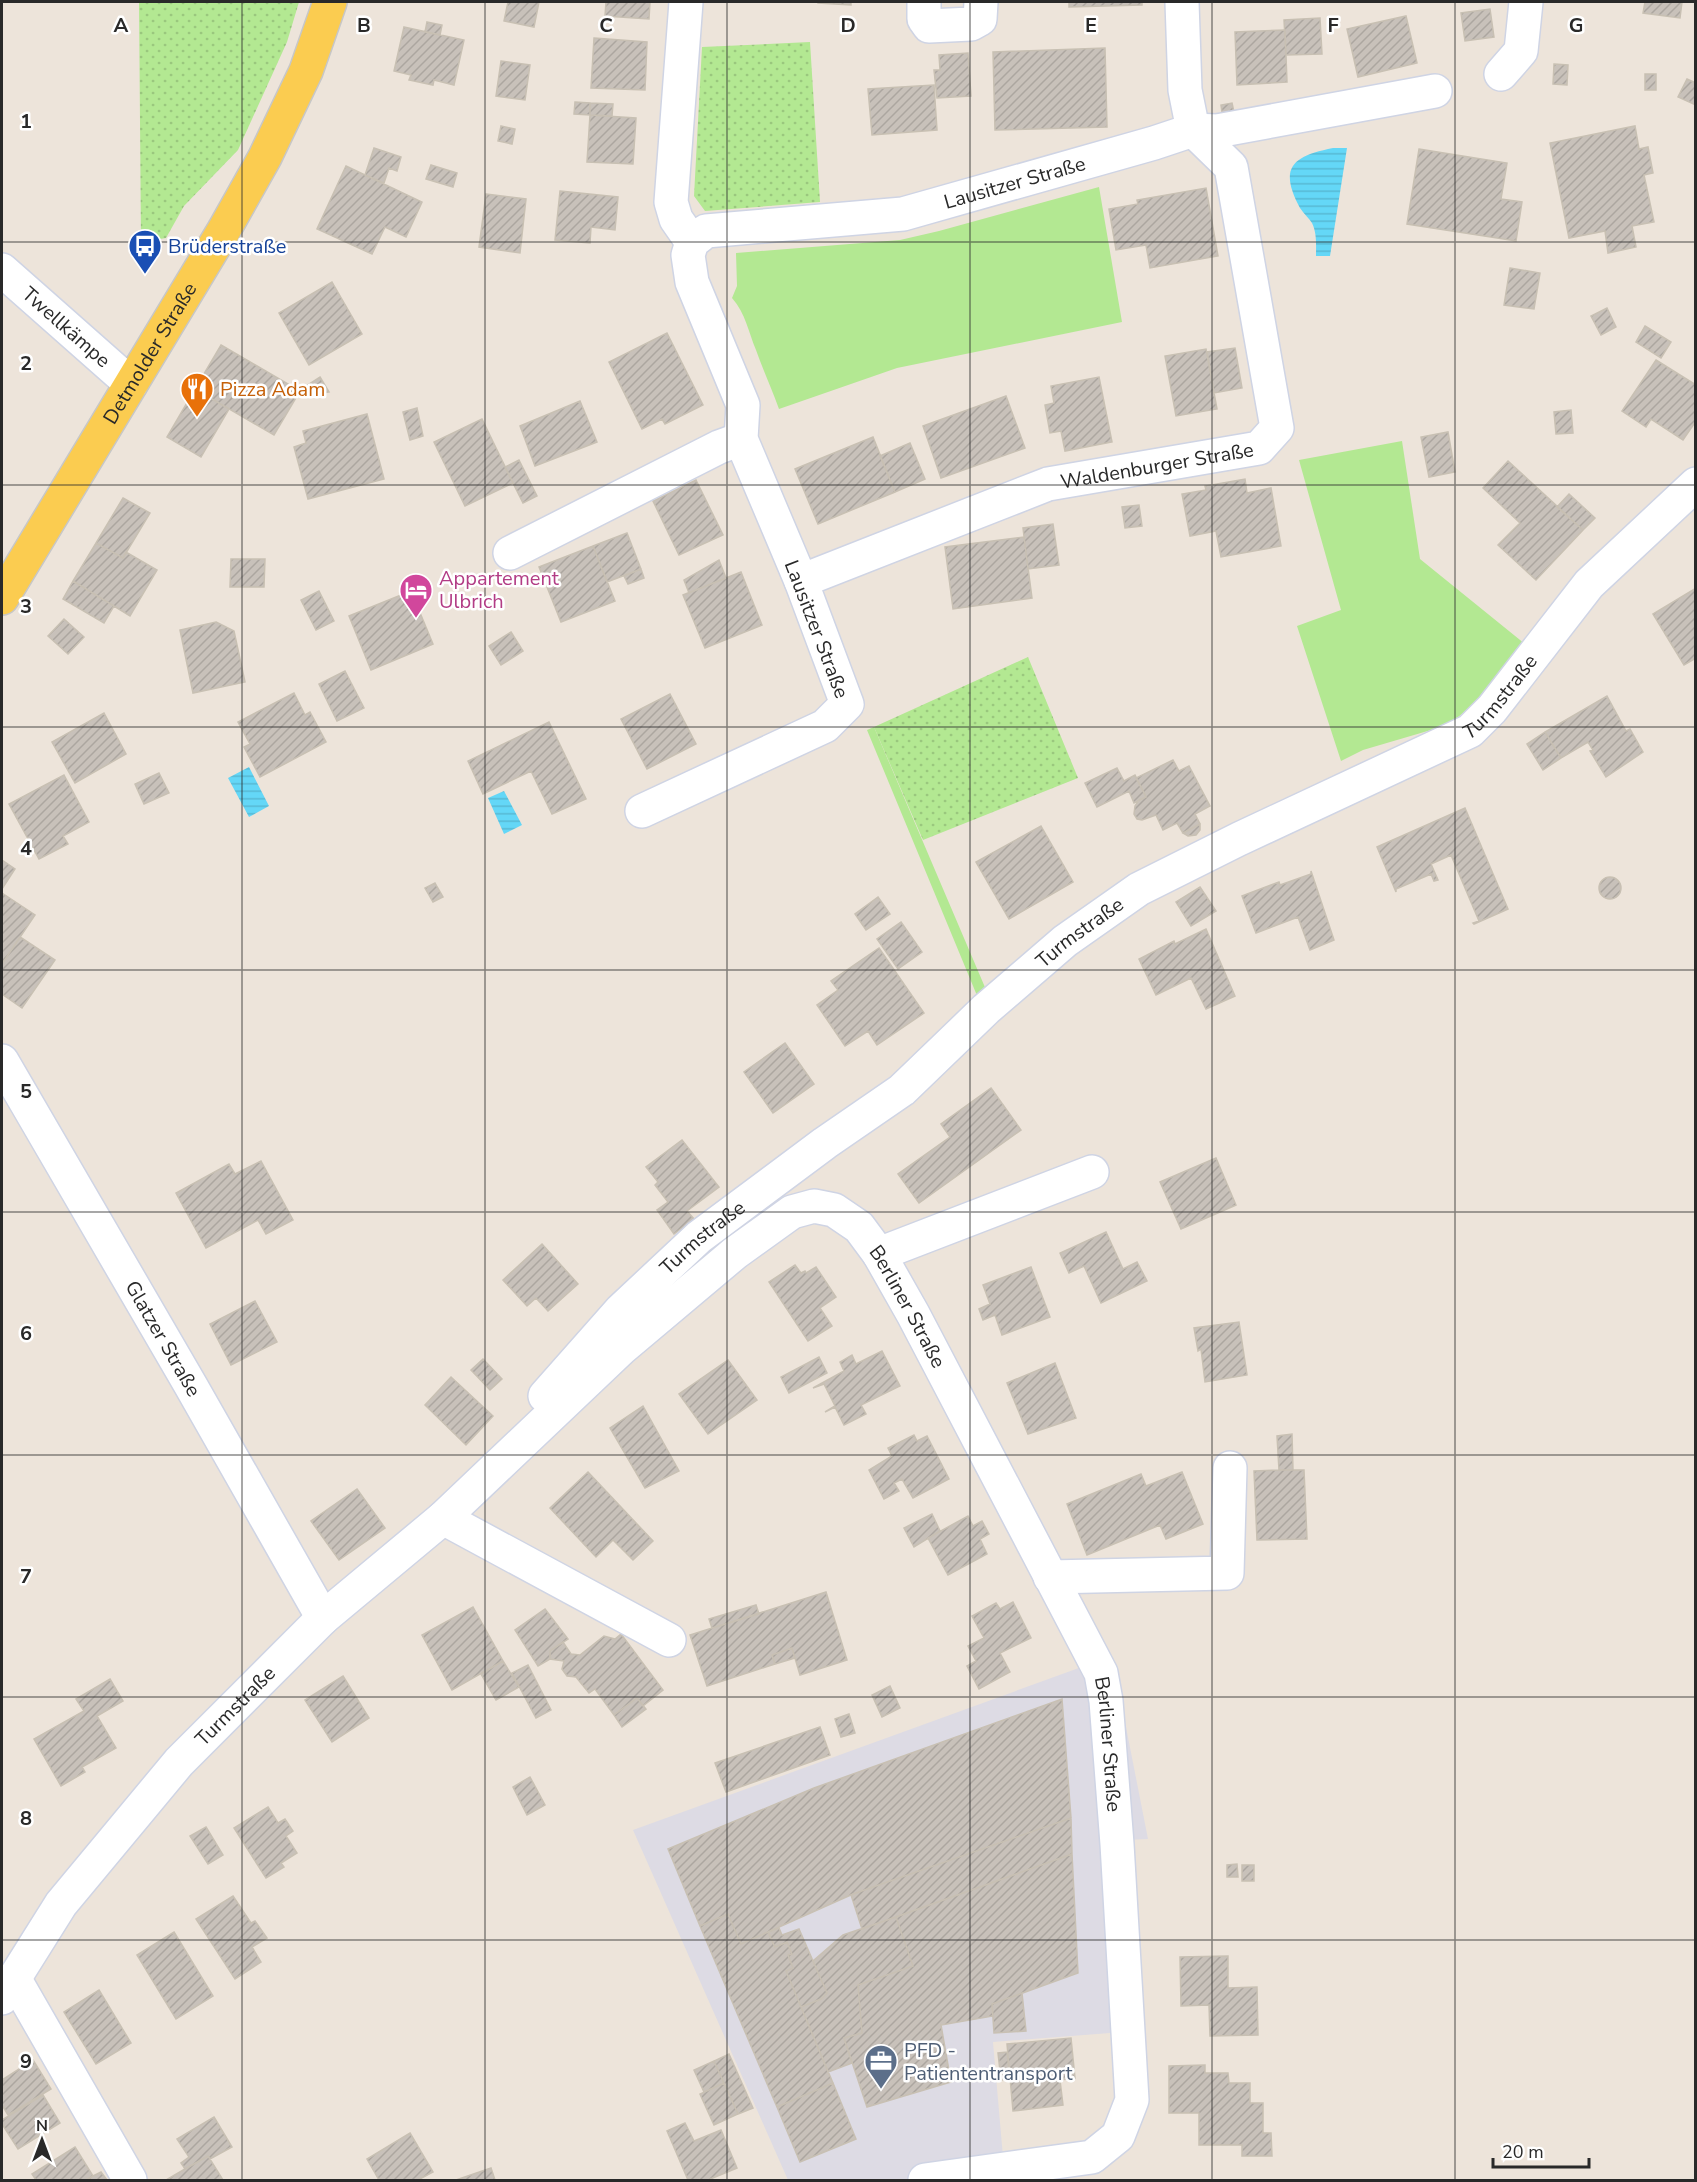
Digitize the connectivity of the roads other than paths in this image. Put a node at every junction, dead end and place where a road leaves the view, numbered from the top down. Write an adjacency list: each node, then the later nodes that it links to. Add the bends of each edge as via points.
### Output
1 (330, 2): 12 (main road, Detmolder Straße, via 306,71 265,157)
2 (686, 2): 10 (street, via 671,202 676,219)
3 (924, 2): 4 (street, via 924,19 929,26 972,24 980,19)
4 (981, 2)
5 (1182, 2): 9 (street, via 1185,90)
6 (1526, 2): 7 (street, via 1521,51)
7 (1501, 74)
8 (1435, 92): 9 (street, Lausitzer Straße, via 1217,131)
9 (1193, 130): 10 (street, Lausitzer Straße, via 903,214 706,231); 16 (street, Waldenburger Straße, via 1231,167 1277,428 1259,448 1048,484)
10 (692, 242): 13 (street, Lausitzer Straße, via 688,255 692,282 743,405)
11 (2, 270): 12 (street, Twellkämpe)
12 (131, 384): 17 (main road, Detmolder Straße)
13 (741, 439): 15 (street); 16 (street, Lausitzer Straße)
14 (1695, 484): 23 (street, Turmstraße, via 1588,584 1470,731 1139,889 1065,941 986,1009 902,1090 699,1237 621,1310 545,1395)
15 (510, 553)
16 (801, 581): 18 (street, Lausitzer Straße, via 847,704 825,726)
17 (2, 598)
18 (642, 811)
19 (2, 1061): 27 (street, Glatzer Straße)
20 (1092, 1173): 22 (street)
21 (845, 1216): 22 (street, Berliner Straße, via 860,1227); 23 (street, Turmstraße, via 814,1206 792,1212 735,1253 622,1348)
22 (879, 1254): 26 (street, Berliner Straße)
23 (512, 1454): 25 (street, Turmstraße)
24 (1230, 1468): 26 (street, via 1227,1573)
25 (443, 1518): 27 (street, Turmstraße); 28 (street)
26 (1050, 1577): 31 (street, Berliner Straße, via 1101,1673 1106,1701 1132,2100 1118,2136 1092,2157)
27 (323, 1618): 29 (street, Turmstraße, via 179,1762 61,1904)
28 (669, 1640)
29 (8, 1988): 30 (street)
30 (130, 2181)
31 (924, 2181)

